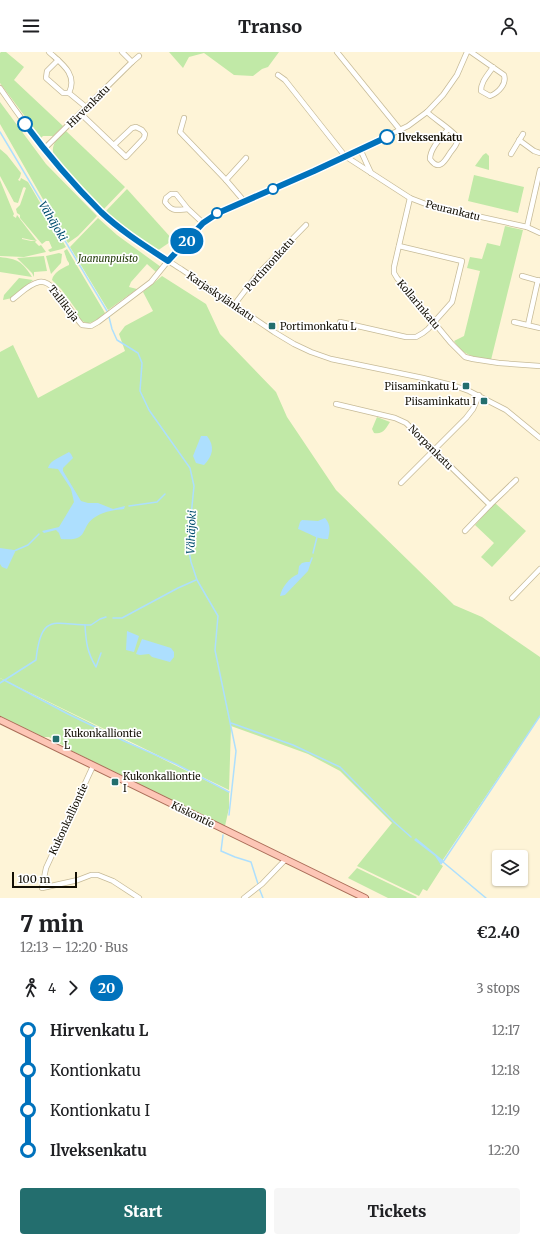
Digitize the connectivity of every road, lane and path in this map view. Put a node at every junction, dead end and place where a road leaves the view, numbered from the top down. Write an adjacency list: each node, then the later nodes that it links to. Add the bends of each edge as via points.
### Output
1 (49, 52): 7 (street)
2 (122, 52): 8 (street)
3 (337, 52): 18 (street)
4 (467, 52): 14 (street, Tallikuja, via 448,88)
5 (471, 52): 9 (street)
6 (139, 56): 8 (street, Hirvenkatu)
7 (58, 60): 12 (street, via 68,70 71,78); 12 (street, via 46,71 46,78 63,93)
8 (132, 62): 13 (street, Hirvenkatu)
9 (493, 67): 9 (street, via 504,75 505,82 497,93 490,96 481,91 481,86)
10 (278, 75): 26 (street, Peurankatu, via 285,80)
11 (0, 88): 22 (street, Karjaskylänkatu)
12 (69, 93): 13 (street)
13 (86, 107): 15 (street, Hirvenkatu)
14 (426, 112): 17 (street); 18 (street, Tallikuja)
15 (80, 113): 21 (street); 22 (street, Hirvenkatu)
16 (184, 118): 30 (street, via 180,132)
17 (448, 129): 17 (street, via 458,140 443,163 435,164 430,155)
18 (401, 130): 23 (street, Tallikuja)
19 (523, 134): 20 (street)
20 (519, 140): 24 (street); 25 (street)
21 (114, 145): 21 (street, via 126,156 145,134 136,127 132,128)
22 (44, 149): 39 (street, Karjaskylänkatu, via 102,213)
23 (360, 149): 26 (street, Tallikuja); 29 (street)
24 (540, 153)
25 (511, 154)
26 (345, 156): 29 (street, Peurankatu); 32 (street, Tallikuja)
27 (246, 158): 30 (street)
28 (540, 170): 36 (street)
29 (371, 173): 31 (street, Peurankatu)
30 (226, 180): 32 (street)
31 (410, 198): 36 (street, Peurankatu, via 431,206); 38 (street, Kollarinkatu)
32 (244, 201): 34 (street, Tallikuja)
33 (188, 209): 33 (street, via 176,194 166,198 165,202 169,208); 34 (street)
34 (203, 223): 39 (street, Tallikuja)
35 (306, 225): 43 (street, Portimonkatu, via 257,275)
36 (527, 227): 37 (street, Peurankatu)
37 (540, 234)
38 (399, 246): 45 (street, Kollarinkatu, via 394,274); 45 (street, via 462,261 452,302)
39 (168, 261): 42 (street, Tallikuja, via 151,282 91,326 82,325 49,283 40,281); 43 (street, Karjaskylänkatu)
40 (522, 276): 41 (street)
41 (539, 280): 47 (street)
42 (13, 299)
43 (234, 304): 50 (street, Karjaskylänkatu, via 294,344 311,352 331,359 450,385)
44 (340, 322): 45 (street, via 412,337 423,333)
45 (434, 322): 49 (street, Kollarinkatu, via 461,354 470,359)
46 (514, 322): 47 (street)
47 (528, 325): 48 (street)
48 (540, 328)
49 (540, 366)
50 (479, 396): 52 (street, Karjaskylänkatu, via 511,414); 53 (street, via 466,418)
51 (336, 404): 53 (street, Norpankatu, via 406,423)
52 (540, 438)
53 (434, 450): 55 (street); 56 (street, Norpankatu)
54 (516, 480): 56 (street)
55 (401, 482)
56 (490, 505): 57 (street)
57 (465, 531)
58 (540, 569): 59 (street)
59 (512, 598)
60 (0, 720): 61 (main road, Kiskontie)
61 (93, 766): 62 (main road, Kiskontie); 63 (street, Kukonkalliontie, via 46,868 42,888 98,875 114,881)
62 (286, 859): 64 (street); 65 (main road, Kiskontie)
63 (139, 898)
64 (244, 898)
65 (365, 898)

